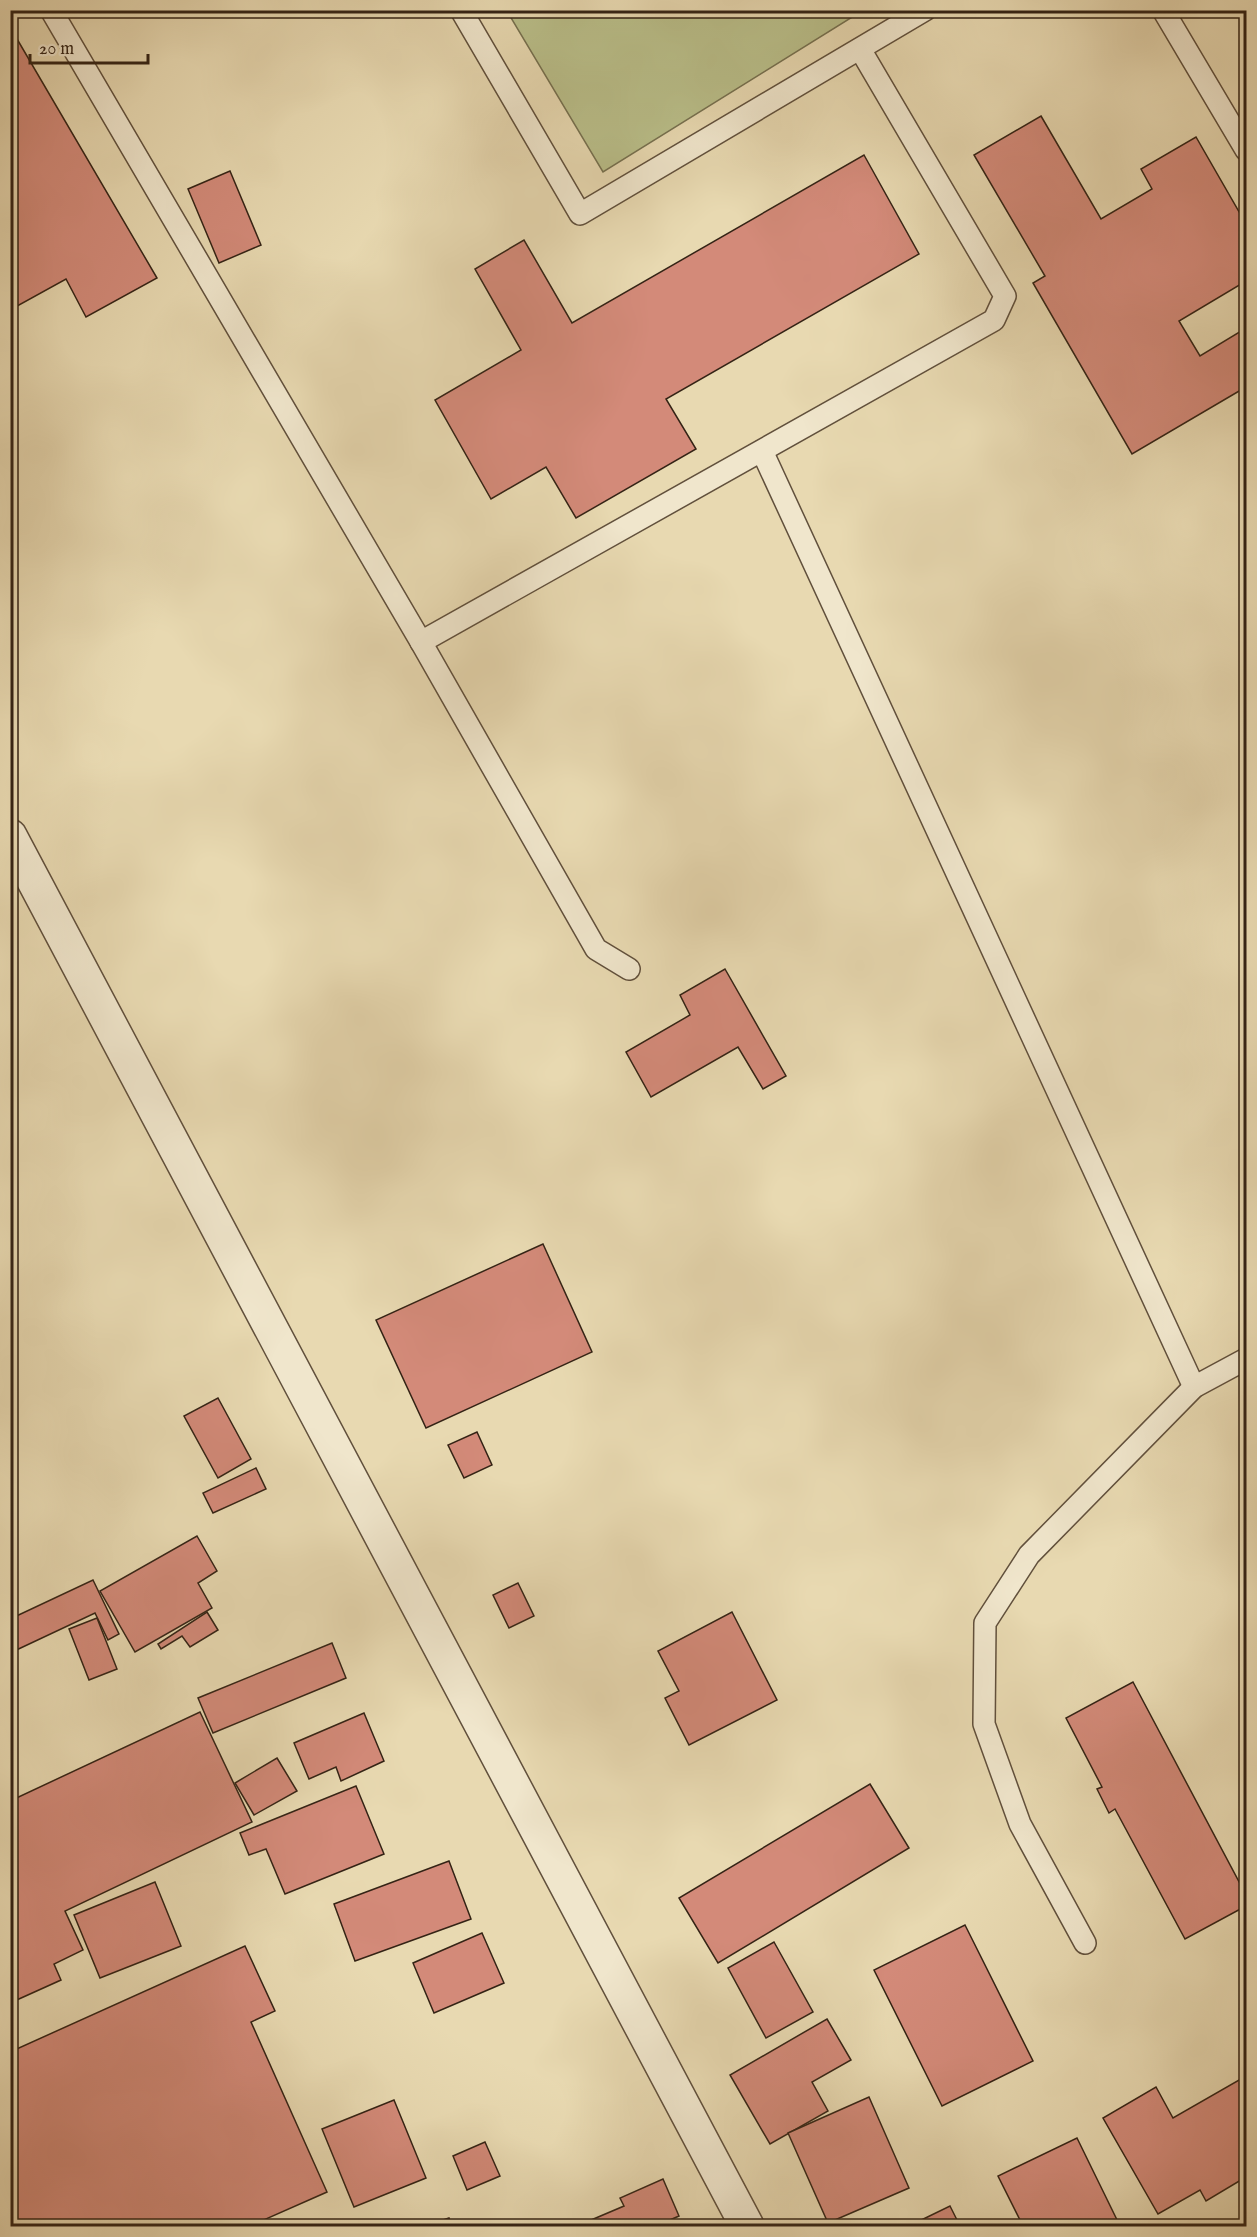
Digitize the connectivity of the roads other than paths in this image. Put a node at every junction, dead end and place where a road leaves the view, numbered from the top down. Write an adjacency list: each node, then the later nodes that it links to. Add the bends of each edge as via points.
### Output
1 (51, 10): 8 (lane)
2 (461, 10): 5 (lane, via 580,214)
3 (925, 10): 5 (lane)
4 (1163, 10): 6 (lane)
5 (860, 49): 7 (lane, via 1005,296 994,320)
6 (1246, 150)
7 (762, 451): 8 (lane); 12 (lane)
8 (421, 642): 10 (lane, via 596,950)
9 (10, 836): 14 (street)
10 (629, 969)
11 (1246, 1359): 12 (lane)
12 (1194, 1387): 13 (lane, via 1029,1555 985,1623 984,1724 1020,1824)
13 (1085, 1943)
14 (747, 2226)

